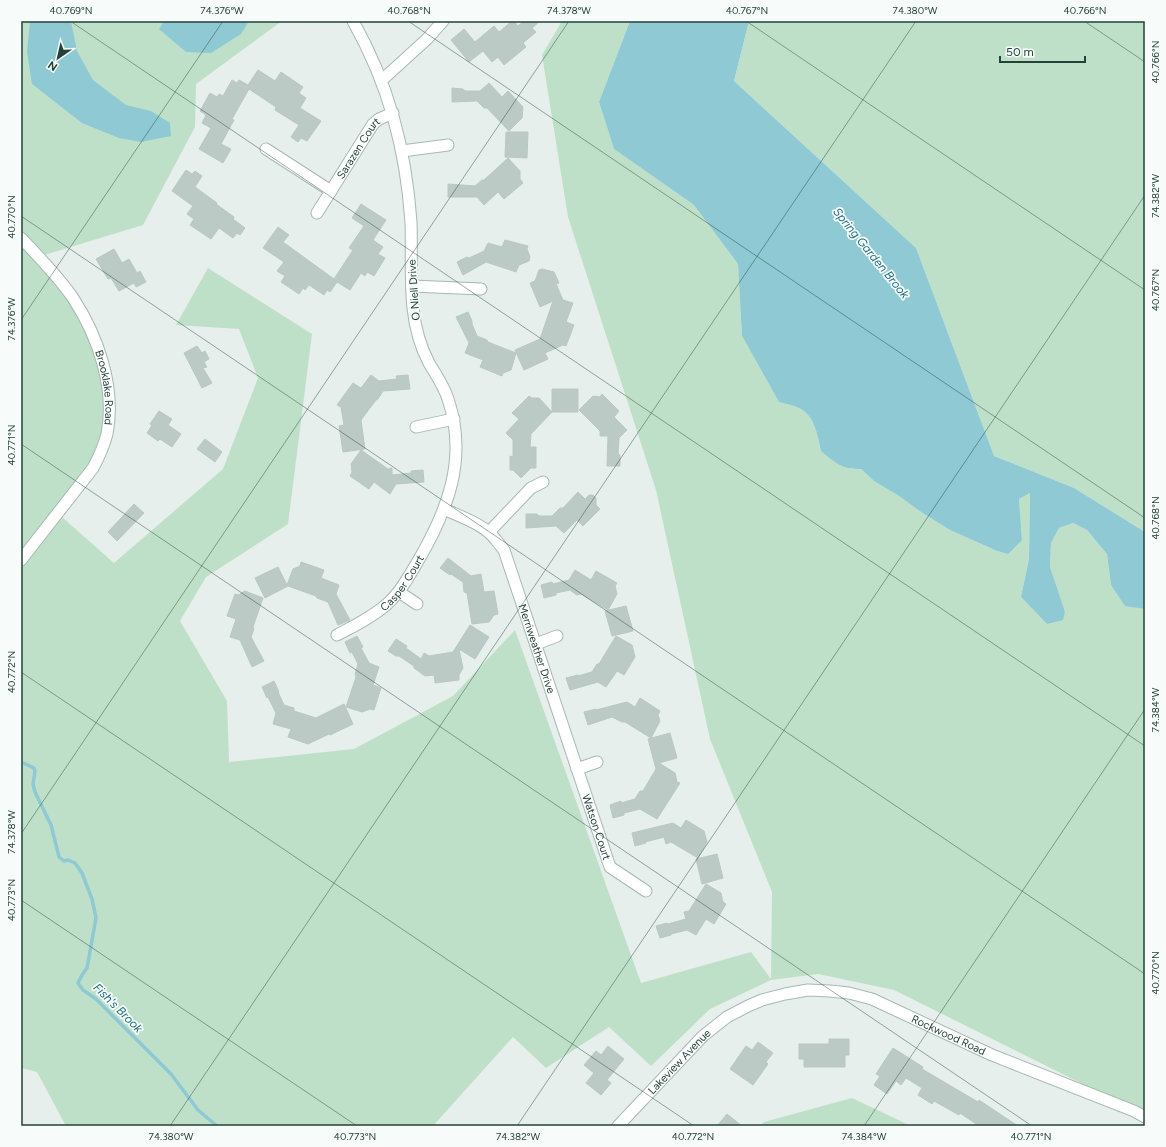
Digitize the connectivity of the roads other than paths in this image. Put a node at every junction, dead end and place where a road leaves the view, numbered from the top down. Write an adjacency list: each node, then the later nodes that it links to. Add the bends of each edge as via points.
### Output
1 (354, 21): 3 (street, O Niell Drive)
2 (443, 21): 3 (street)
3 (382, 80): 4 (street, O Niell Drive)
4 (393, 113): 7 (street, O Niell Drive); 8 (street, Sarazen Court, via 373,124)
5 (448, 145): 7 (street)
6 (266, 149): 8 (street, Sarazen Court)
7 (402, 151): 11 (street, O Niell Drive, via 411,224)
8 (331, 191): 9 (street, Sarazen Court)
9 (317, 213)
10 (21, 238): 18 (street, Brooklake Road, via 54,273 84,317 102,360 108,390 109,414 107,434 93,468)
11 (412, 286): 12 (street); 13 (street, O Niell Drive, via 412,307 420,342 448,398)
12 (481, 289)
13 (454, 419): 14 (street); 16 (street, O Niell Drive, via 456,464)
14 (416, 427)
15 (543, 482): 17 (street, via 531,488)
16 (444, 509): 17 (street); 19 (street, Casper Court, via 429,542)
17 (489, 532): 23 (street, Merriweather Drive, via 504,550)
18 (21, 560)
19 (398, 592): 20 (street); 21 (street, Casper Court, via 373,615)
20 (417, 604)
21 (337, 635)
22 (557, 636): 23 (street)
23 (536, 644): 25 (street, Merriweather Drive)
24 (597, 762): 25 (street)
25 (577, 769): 26 (street, Watson Court, via 610,867)
26 (646, 891)
27 (748, 1006): 28 (street, Rockwood Road, via 762,1000 808,990 849,993 872,999 992,1055); 29 (street, Lakeview Avenue, via 703,1036)
28 (1145, 1117)
29 (618, 1126)

